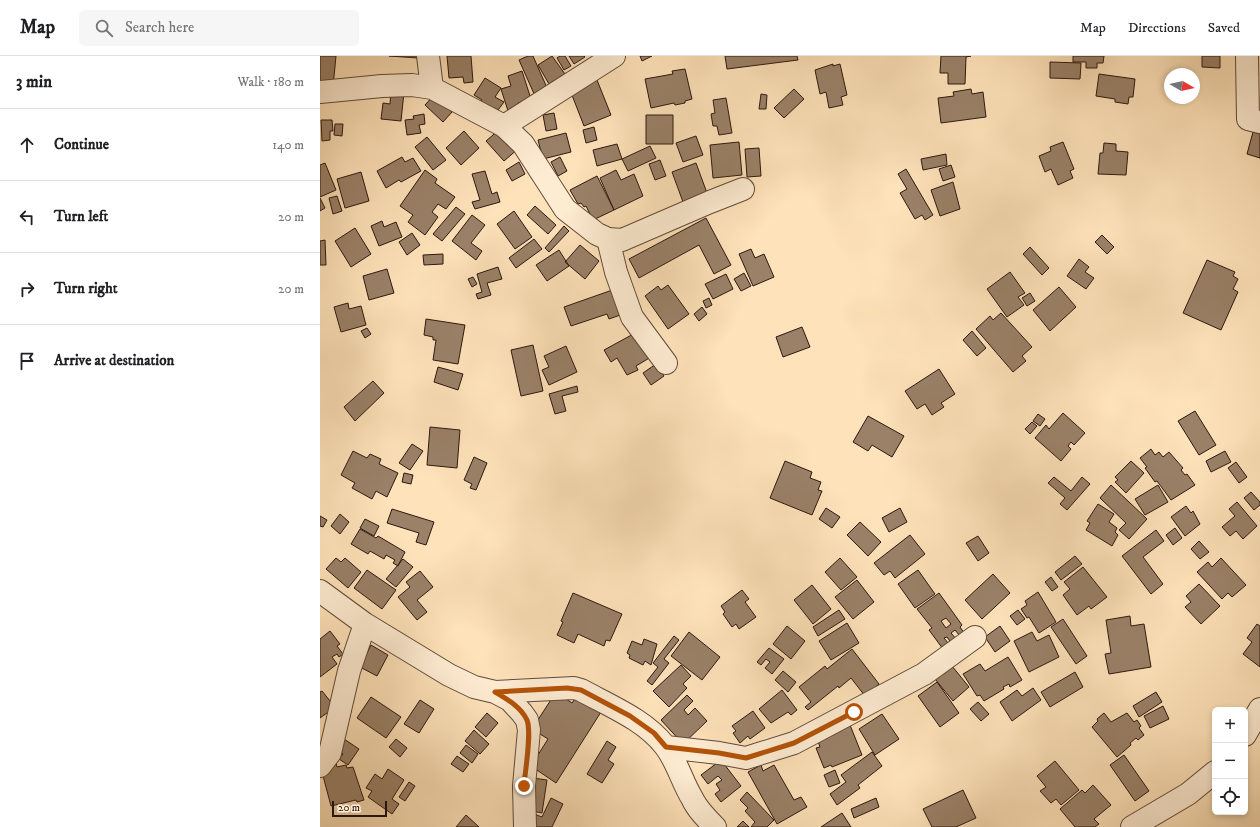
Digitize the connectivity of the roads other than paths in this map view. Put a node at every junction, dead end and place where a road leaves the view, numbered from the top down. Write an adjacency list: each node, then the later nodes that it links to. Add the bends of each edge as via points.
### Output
1 (428, 56): 4 (street)
2 (614, 56): 7 (street)
3 (1247, 56): 6 (street, via 1248,119)
4 (432, 88): 5 (street, via 412,85 382,86); 7 (street)
5 (320, 92)
6 (1260, 122)
7 (504, 126): 9 (street, via 523,144 565,208 597,234)
8 (743, 189): 9 (street, via 622,240)
9 (608, 239): 10 (street, via 616,272 632,317)
10 (666, 363)
11 (320, 591): 12 (street)
12 (365, 624): 14 (street, via 449,675 474,687); 18 (street, via 349,671 330,753)
13 (975, 637): 17 (street, via 924,674 794,743 746,758)
14 (495, 692): 17 (street, via 567,688 581,690 630,716 654,733); 20 (street, via 510,700 527,720 529,730 524,786)
15 (1260, 710): 16 (street)
16 (1248, 730)
17 (666, 747): 21 (street, via 692,799)
18 (320, 766)
19 (1212, 774): 22 (street, via 1188,794)
20 (525, 827)
21 (714, 827)
22 (1132, 827)

